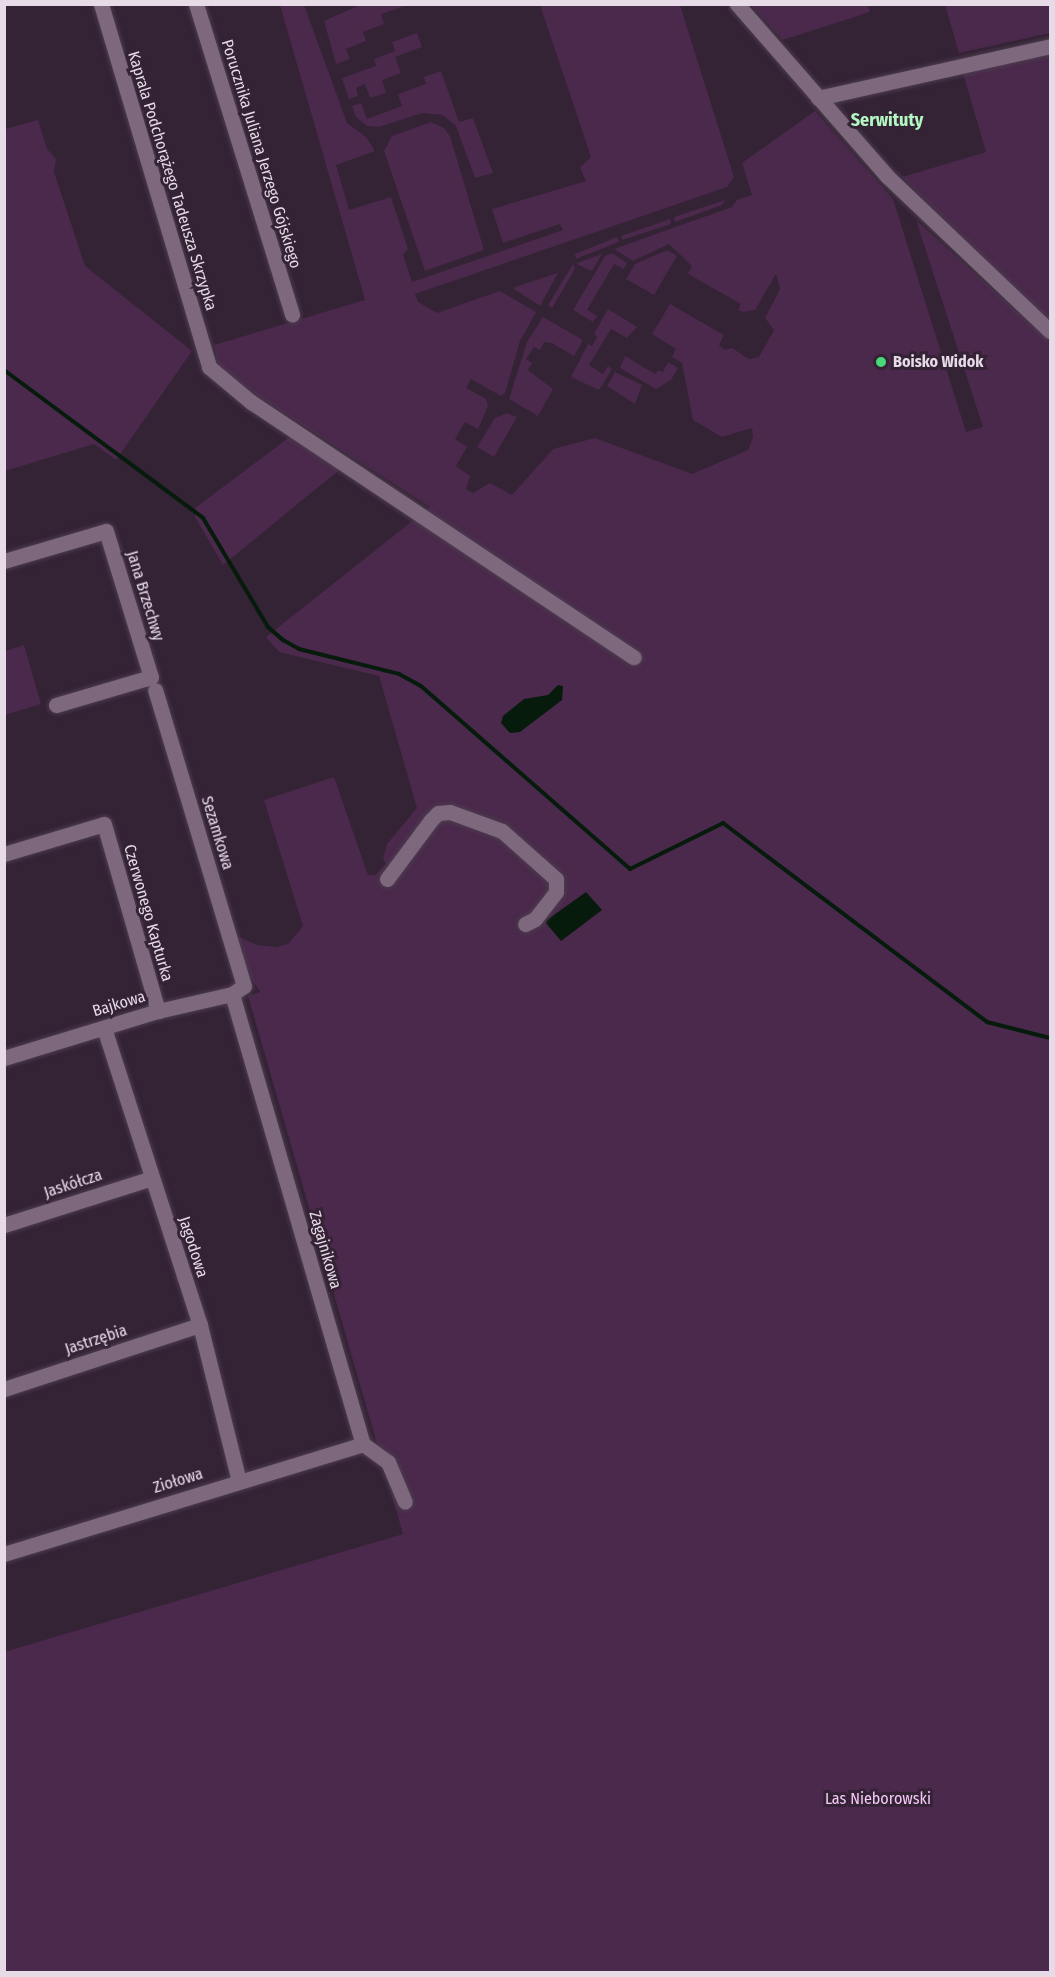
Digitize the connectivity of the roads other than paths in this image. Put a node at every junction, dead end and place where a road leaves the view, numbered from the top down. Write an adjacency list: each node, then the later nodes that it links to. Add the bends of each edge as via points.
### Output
1 (101, 4): 9 (street, Kaprala Podchorążego Tadeusza Skrzypka, via 209,367 251,402)
2 (196, 4): 6 (street, Porucznika Juliana Jerzego Gójskiego)
3 (737, 4): 5 (street)
4 (1050, 46): 5 (street)
5 (818, 98): 7 (street, via 935,224)
6 (292, 314)
7 (1050, 331)
8 (4, 561): 11 (street, Jana Brzechwy, via 106,531 151,677)
9 (634, 657)
10 (156, 690): 15 (street, Sezamkowa)
11 (56, 705)
12 (4, 854): 16 (street, Czerwonego Kapturka, via 104,824)
13 (387, 879): 14 (street, via 431,820 438,813 450,812 502,831 558,882 558,888 535,919)
14 (525, 924)
15 (238, 990): 16 (street, Bajkowa); 23 (street, Zagajnikowa)
16 (158, 1011): 17 (street, Bajkowa)
17 (104, 1028): 18 (street, Bajkowa); 19 (street, Jagodowa)
18 (4, 1058)
19 (152, 1178): 20 (street, Jaskółcza); 21 (street, Jagodowa)
20 (4, 1225)
21 (200, 1325): 22 (street, Jastrzębia); 24 (street, Jagodowa)
22 (4, 1389)
23 (363, 1444): 24 (street, Ziołowa); 25 (street, via 388,1462)
24 (239, 1480): 26 (street, Ziołowa)
25 (405, 1502)
26 (4, 1554)

